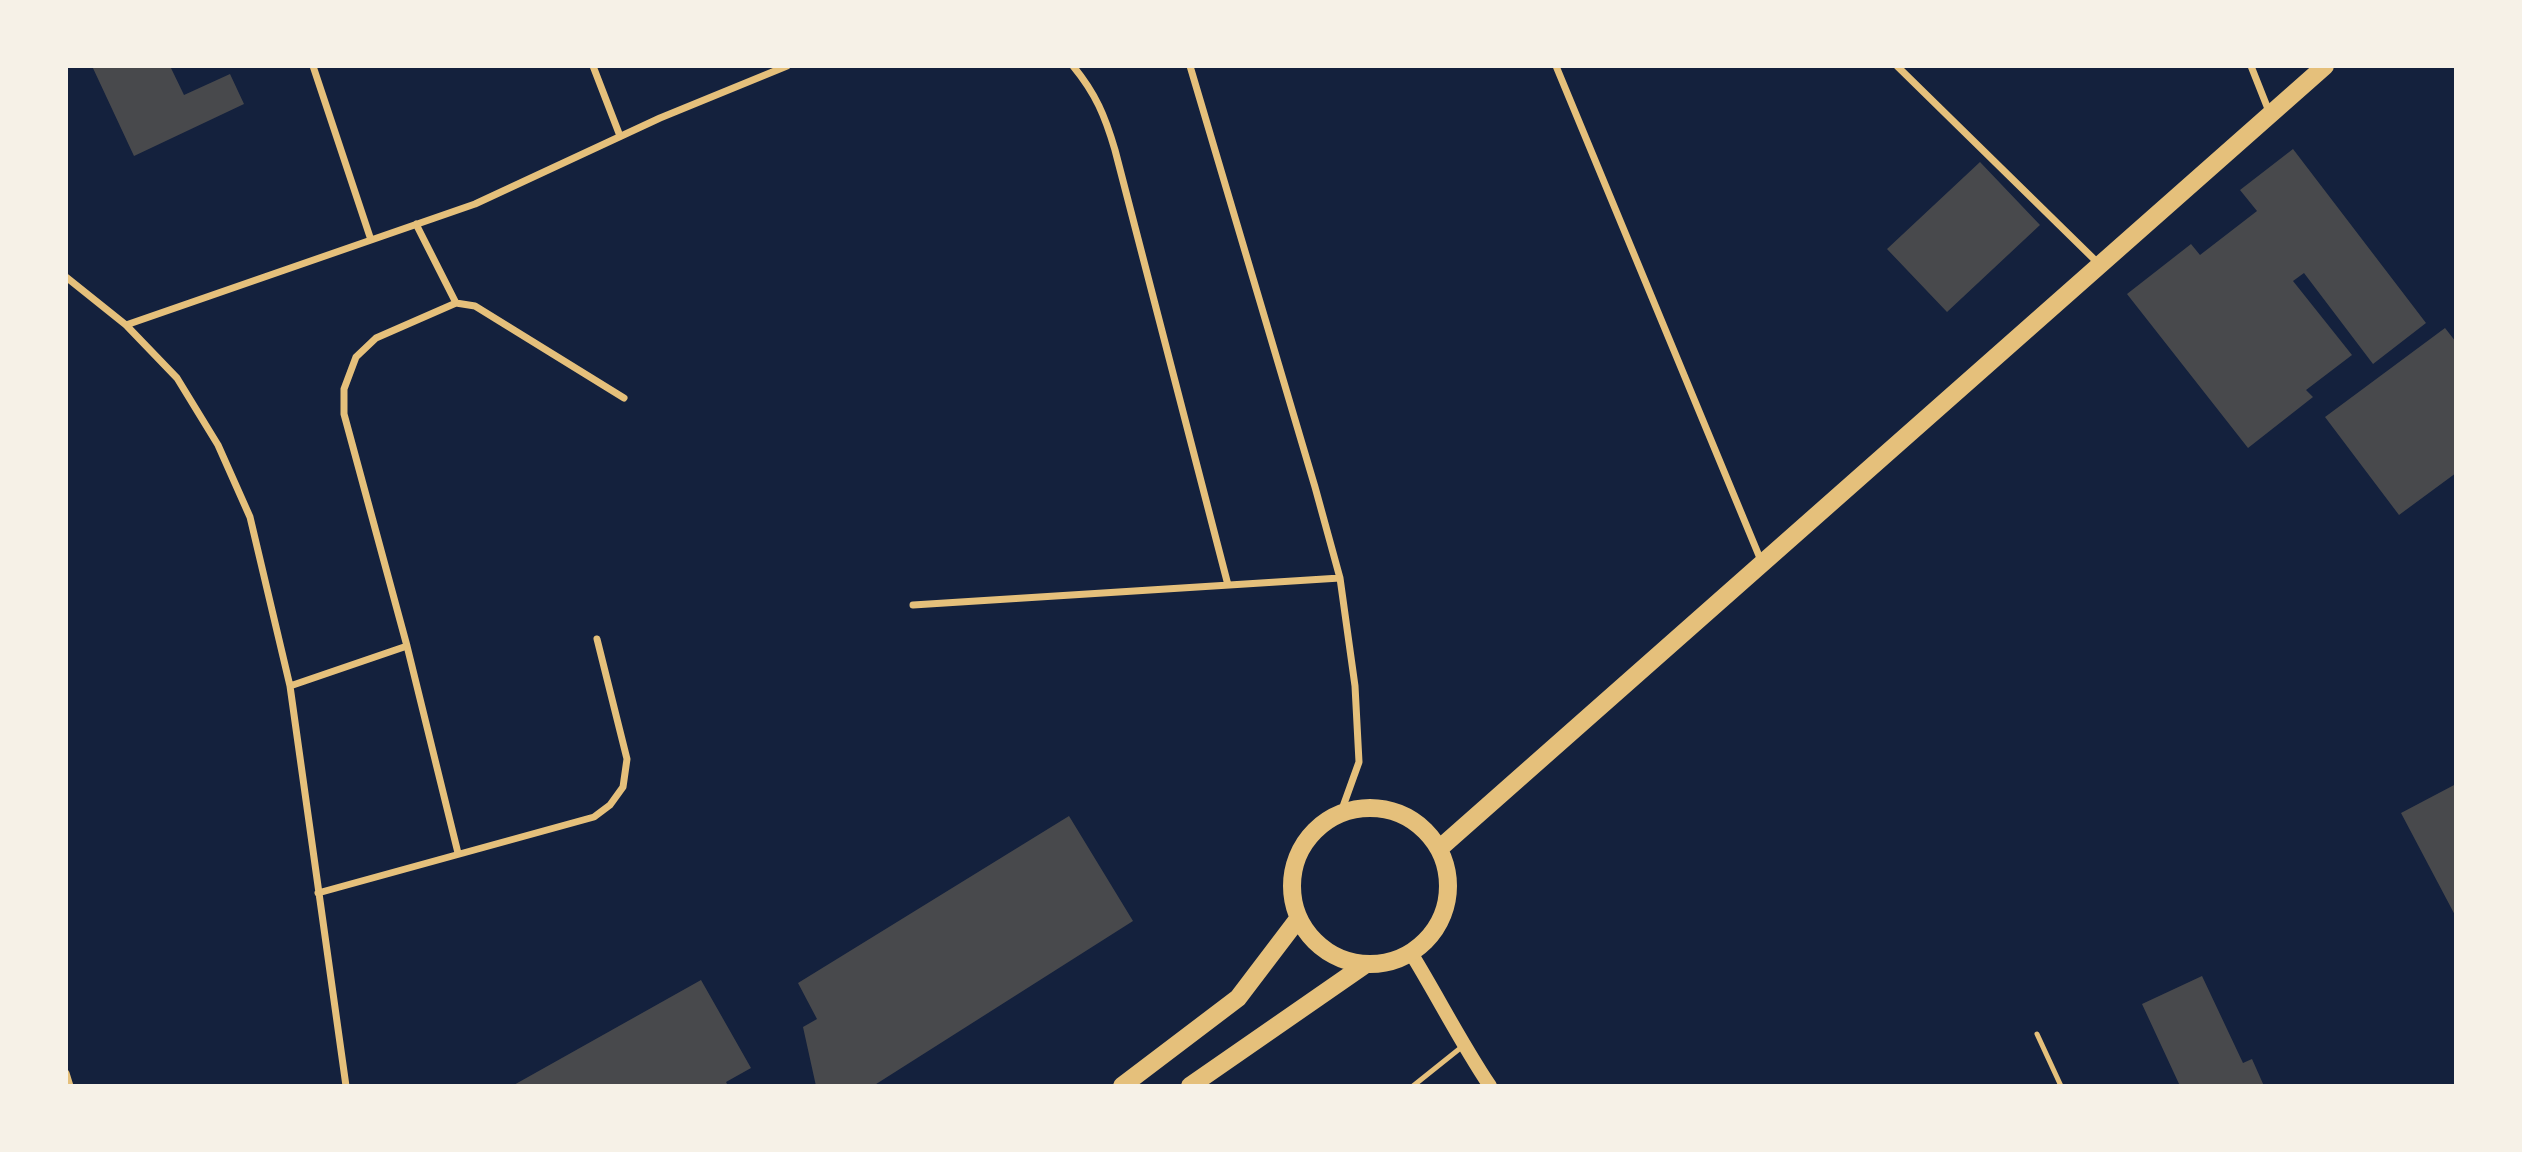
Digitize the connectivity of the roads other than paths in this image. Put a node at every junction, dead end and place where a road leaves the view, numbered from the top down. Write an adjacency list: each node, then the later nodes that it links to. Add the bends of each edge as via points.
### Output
1 (313, 66): 13 (street)
2 (593, 66): 11 (street)
3 (787, 66): 11 (street)
4 (1073, 66): 21 (street, via 1103,112 1115,150)
5 (1190, 66): 20 (street)
6 (1556, 66): 19 (street)
7 (1897, 66): 14 (street)
8 (2251, 66): 10 (street)
9 (2325, 66): 10 (main road)
10 (2271, 116): 14 (main road)
11 (620, 136): 12 (street, via 475,204)
12 (416, 224): 13 (street); 16 (street)
13 (371, 240): 17 (street)
14 (2100, 266): 19 (main road)
15 (66, 277): 17 (street)
16 (456, 303): 18 (street, via 475,306); 24 (street, via 376,338 356,357 344,389 344,414)
17 (126, 325): 25 (street, via 177,378 218,445 250,517)
18 (624, 398)
19 (1762, 563): 27 (main road)
20 (1340, 578): 21 (street); 26 (street, via 1355,686 1359,762)
21 (1228, 585): 22 (street)
22 (913, 606)
23 (597, 639): 28 (street, via 627,759 623,787 594,817)
24 (407, 646): 25 (street); 28 (street)
25 (290, 686): 29 (street)
26 (1341, 812): 27 (main road, via 1367,807 1392,810 1416,821); 30 (main road, via 1319,826 1302,846 1292,872)
27 (1440, 848): 31 (main road, via 1446,864 1447,905 1428,939)
28 (458, 853): 29 (street)
29 (318, 893): 37 (street)
30 (1298, 919): 32 (main road, via 1312,940 1332,955); 38 (main road, via 1238,998)
31 (1411, 953): 32 (main road, via 1389,962); 34 (main road)
32 (1366, 964): 39 (main road)
33 (2037, 1034): 42 (lane)
34 (1463, 1046): 40 (lane); 41 (main road)
35 (66, 1073): 36 (street)
36 (70, 1086)
37 (346, 1086)
38 (1122, 1086)
39 (1190, 1086)
40 (1413, 1086)
41 (1490, 1086)
42 (2061, 1086)

